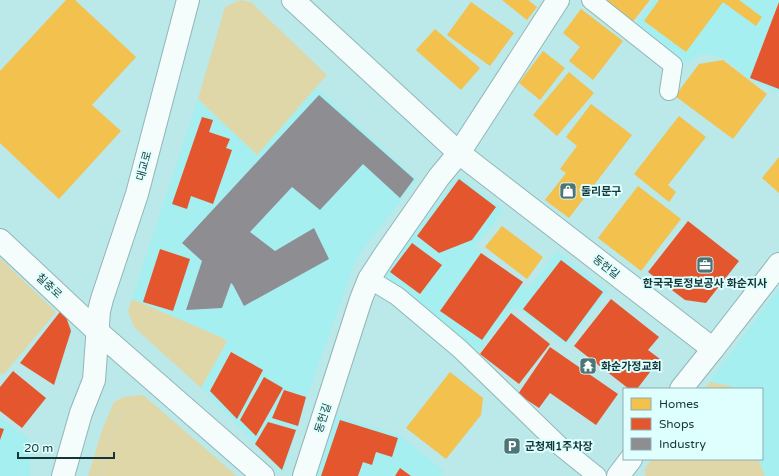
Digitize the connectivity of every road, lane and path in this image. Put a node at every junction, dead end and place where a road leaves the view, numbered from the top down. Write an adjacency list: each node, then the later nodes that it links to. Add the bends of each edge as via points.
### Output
1 (188, 0): 10 (street, 대교로, via 137,194 102,299)
2 (293, 0): 6 (street)
3 (558, 0): 6 (street, 동헌길)
4 (591, 0): 5 (lane, via 673,65)
5 (669, 91)
6 (459, 153): 9 (street, 동헌길, via 439,177); 11 (street, 동헌길)
7 (0, 240): 10 (street, 칠충로)
8 (779, 264): 11 (street)
9 (369, 279): 18 (street, 동헌길); 19 (lane, via 397,296 460,348 561,447)
10 (97, 332): 15 (street, 대교로, via 94,380 81,413); 17 (street)
11 (713, 349): 12 (street)
12 (682, 388)
13 (142, 406): 16 (path, via 118,416)
14 (630, 460): 20 (street)
15 (63, 476)
16 (100, 476)
17 (263, 476)
18 (304, 476)
19 (597, 476)
20 (618, 476)

